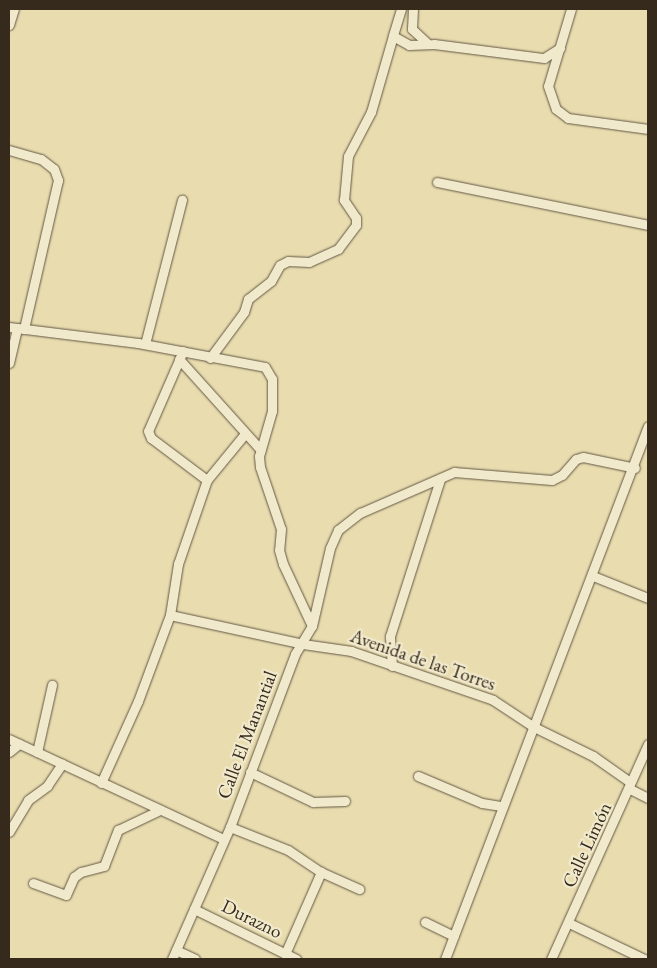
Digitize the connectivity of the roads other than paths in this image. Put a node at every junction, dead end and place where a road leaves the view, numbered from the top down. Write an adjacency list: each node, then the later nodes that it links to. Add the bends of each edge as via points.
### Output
1 (14, 9): 5 (street)
2 (401, 9): 6 (street)
3 (413, 9): 7 (street, via 412,30)
4 (572, 9): 8 (street)
5 (9, 25)
6 (393, 36): 7 (street, via 409,45); 19 (street, via 371,112 348,156 344,200 356,218 356,225 338,249 309,262 288,261 280,265 270,281 248,299 239,319)
7 (428, 44): 9 (street)
8 (560, 48): 9 (street); 10 (street)
9 (544, 58): 10 (street)
10 (550, 76): 11 (street, via 548,94 556,110 568,118)
11 (648, 129)
12 (9, 150): 16 (street, via 41,159 54,169 58,180)
13 (437, 182): 15 (street)
14 (182, 200): 17 (street)
15 (648, 226)
16 (17, 328): 17 (street); 20 (street)
17 (145, 344): 18 (street)
18 (181, 355): 19 (street); 22 (street); 26 (street, via 148,431 151,438)
19 (210, 358): 23 (street, via 265,366 269,372 272,411)
20 (9, 363)
21 (648, 426): 24 (street)
22 (244, 435): 23 (street); 26 (street)
23 (261, 450): 30 (street, via 261,472 281,529 279,550 283,564)
24 (635, 468): 25 (street, via 580,457 556,480 457,471); 27 (street)
25 (440, 479): 30 (street, Calle El Manantial, via 345,522 330,548); 32 (street, via 390,636)
26 (207, 480): 29 (street, via 178,564)
27 (593, 576): 28 (street); 34 (street)
28 (648, 598)
29 (170, 615): 31 (street, Avenida de las Torres); 43 (street, via 138,701)
30 (312, 626): 31 (street, Calle El Manantial)
31 (303, 644): 32 (street, Avenida de las Torres, via 351,651); 41 (street, Calle El Manantial, via 295,654)
32 (392, 666): 34 (street, Avenida de las Torres, via 493,700)
33 (52, 685): 39 (street)
34 (534, 727): 44 (street, Avenida de las Torres, via 593,756); 47 (street)
35 (9, 739): 36 (street)
36 (19, 744): 38 (street); 39 (street)
37 (648, 744): 44 (street, Calle Limón)
38 (9, 752)
39 (37, 752): 40 (street)
40 (62, 764): 43 (street); 50 (street, via 47,786 28,800)
41 (250, 772): 46 (street, via 313,802); 49 (street, Calle El Manantial)
42 (418, 776): 47 (street, via 482,803)
43 (101, 783): 48 (street)
44 (630, 786): 45 (street, Avenida de las Torres); 57 (street, Calle Limón)
45 (648, 798)
46 (345, 801)
47 (502, 806): 58 (street)
48 (160, 810): 51 (street); 53 (street, via 118,830 104,866 74,877 66,895)
49 (230, 827): 51 (street, Calle El Manantial); 52 (street, via 288,850)
50 (9, 832)
51 (224, 839): 55 (street, Calle El Manantial)
52 (321, 872): 54 (street); 60 (street)
53 (33, 883)
54 (359, 889)
55 (194, 909): 59 (street, Calle El Manantial); 60 (street, Durazno)
56 (425, 922): 58 (street)
57 (569, 923): 65 (street, Calle Limón); 66 (street)
58 (454, 936): 64 (street)
59 (176, 950): 61 (street, Calle El Manantial); 62 (street)
60 (285, 954): 63 (street, Durazno)
61 (172, 959)
62 (195, 959)
63 (296, 959)
64 (445, 959)
65 (552, 959)
66 (644, 959)

